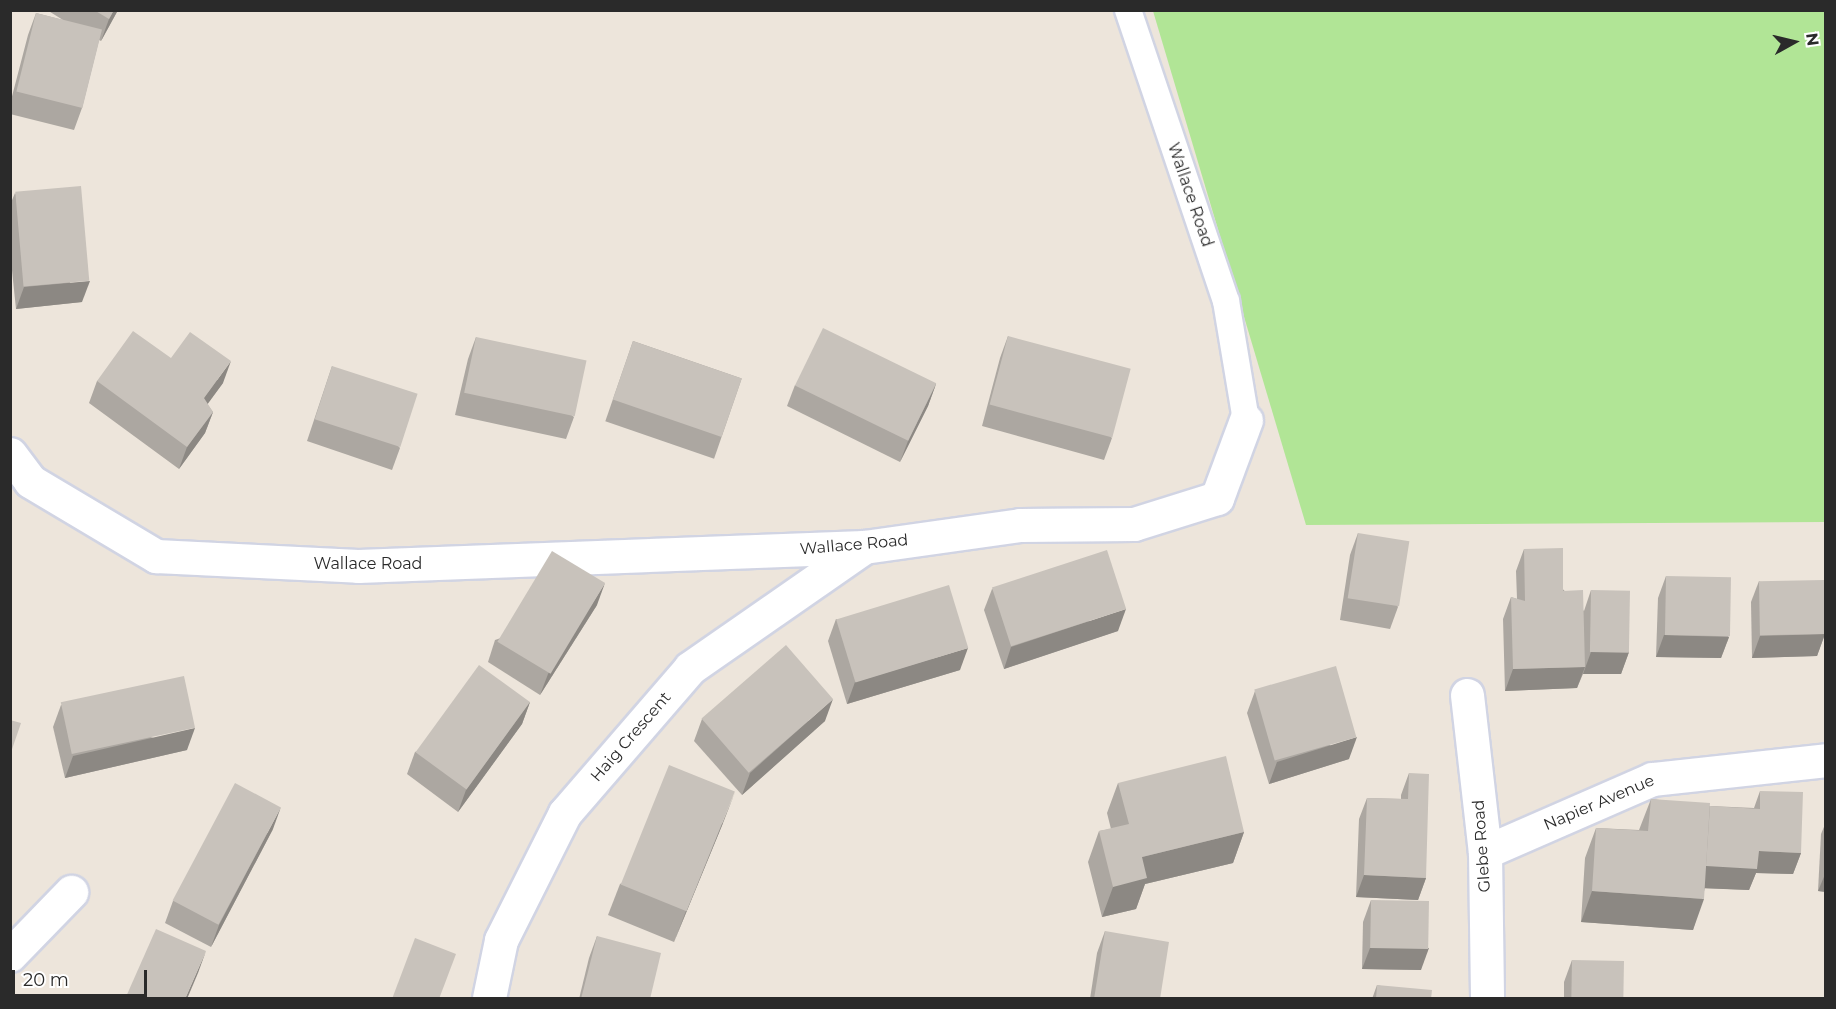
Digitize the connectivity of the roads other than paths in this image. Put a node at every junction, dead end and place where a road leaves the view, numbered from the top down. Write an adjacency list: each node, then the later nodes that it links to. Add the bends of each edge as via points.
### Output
1 (1128, 10): 2 (lane, Wallace Road, via 1226,301)
2 (1246, 420): 4 (street, Wallace Road, via 1217,498 1134,524 1020,525)
3 (10, 454): 4 (street, Wallace Road, via 30,481 156,556 358,566)
4 (864, 547): 10 (street, Haig Crescent, via 690,668 565,813 501,940)
5 (1467, 695): 7 (street, Glebe Road)
6 (1826, 760): 7 (street, Napier Avenue, via 1652,779)
7 (1485, 852): 11 (street, Glebe Road)
8 (71, 892): 9 (street)
9 (10, 955)
10 (489, 999)
11 (1487, 999)

